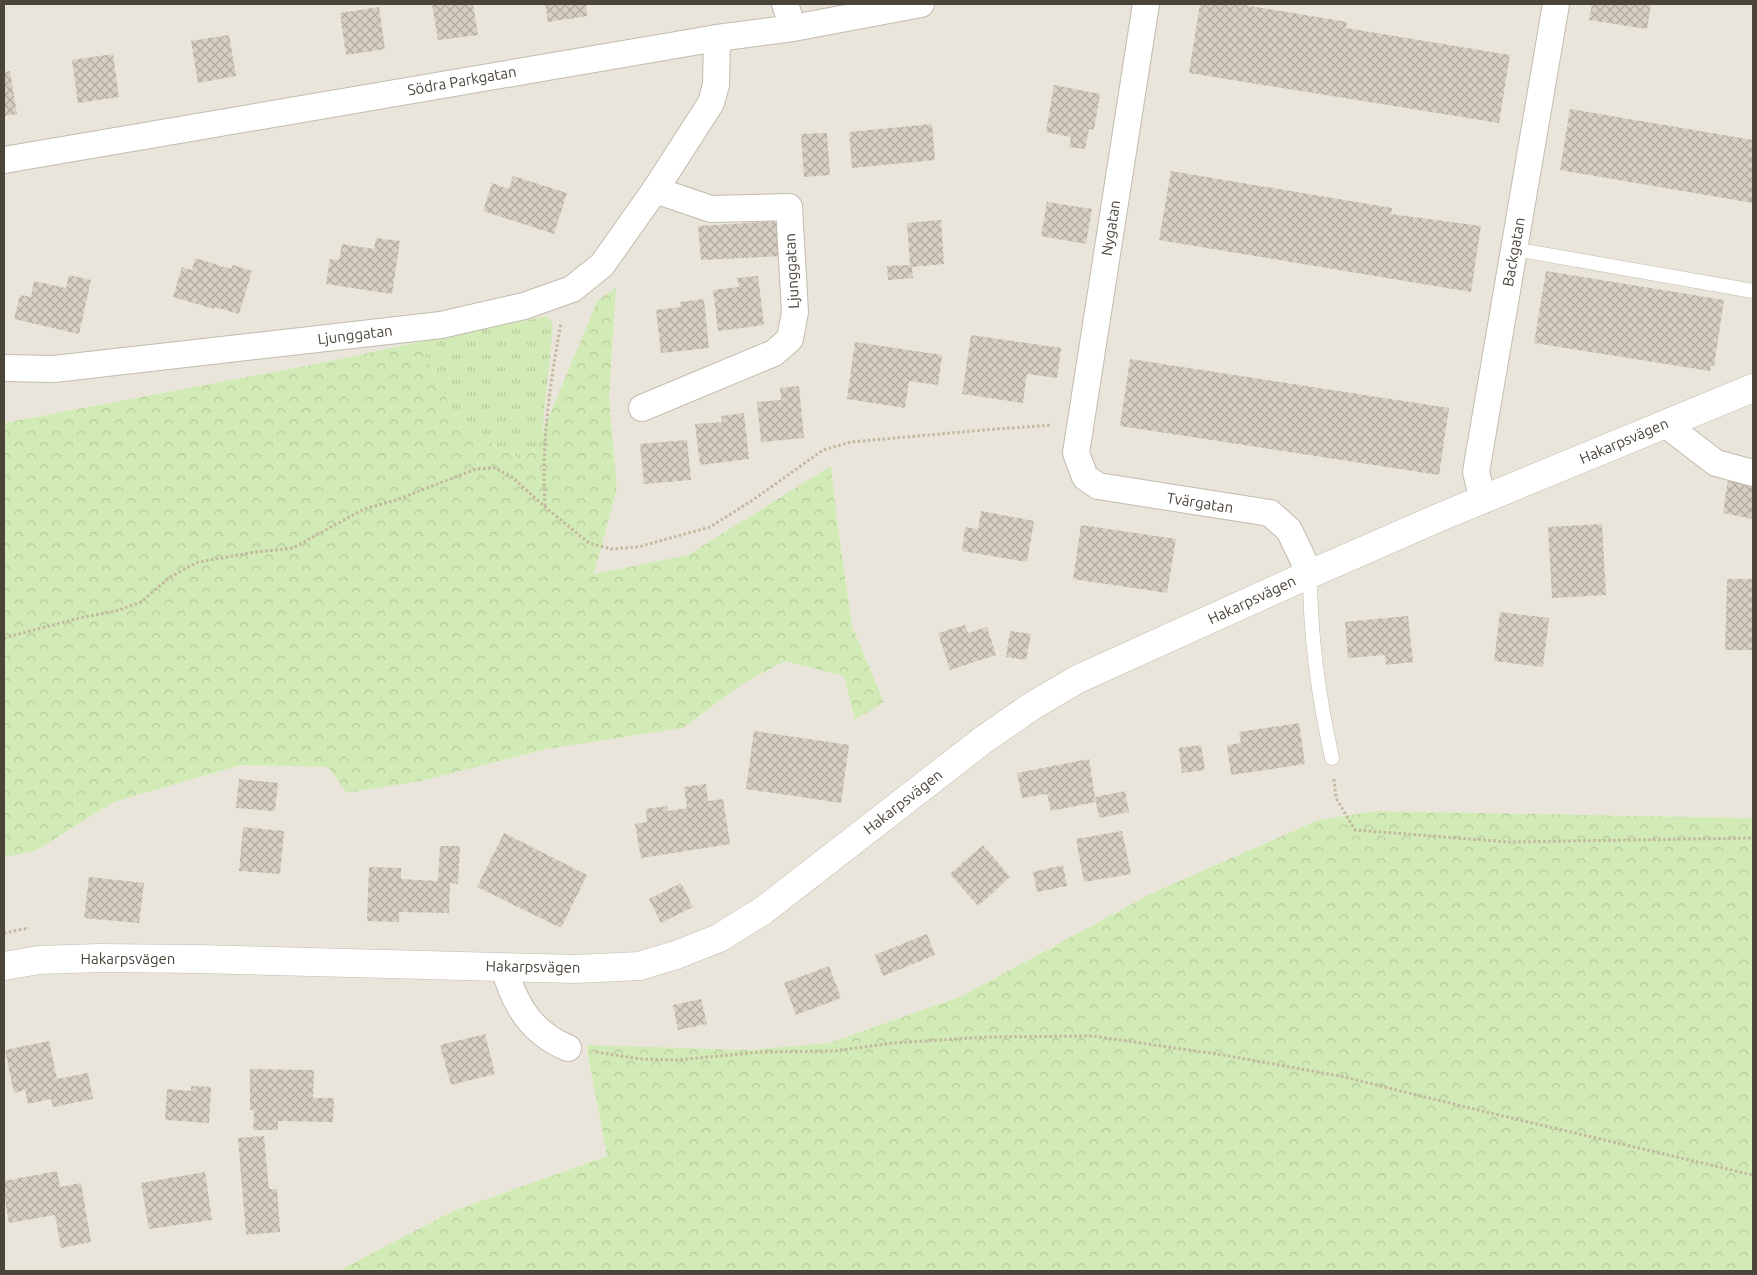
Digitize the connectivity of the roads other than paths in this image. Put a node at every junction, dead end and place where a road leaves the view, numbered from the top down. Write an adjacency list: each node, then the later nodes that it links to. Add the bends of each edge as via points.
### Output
1 (921, 4): 4 (street, Södra Parkgatan)
2 (1146, 4): 14 (street, Nygatan)
3 (1556, 4): 8 (street, Backgatan)
4 (789, 16): 5 (street, Södra Parkgatan)
5 (717, 38): 6 (street, Södra Parkgatan); 7 (street, Ljunggatan, via 716,85 711,103)
6 (4, 160)
7 (655, 190): 10 (street, Ljunggatan, via 602,265 572,289 524,306 441,324 54,369); 12 (street, Ljunggatan, via 711,210 789,207 796,312 790,339 774,353)
8 (1514, 249): 9 (lane); 16 (street, Backgatan, via 1476,472)
9 (1753, 290)
10 (4, 368)
11 (1753, 388): 13 (street, Hakarpsvägen)
12 (642, 408)
13 (1665, 424): 15 (street, via 1716,463); 16 (street, Hakarpsvägen)
14 (1076, 453): 17 (street, Tvärgatan, via 1085,477 1098,486 1270,513 1289,530)
15 (1753, 473)
16 (1482, 500): 17 (street, Hakarpsvägen)
17 (1310, 574): 18 (lane, via 1311,624 1320,702); 20 (street, Hakarpsvägen, via 1078,679 1032,706 764,910 719,938 639,966 574,969)
18 (1332, 758)
19 (4, 966): 20 (street, Hakarpsvägen, via 39,960 110,958)
20 (504, 967): 21 (street, via 509,987 527,1019 553,1042)
21 (568, 1048)

